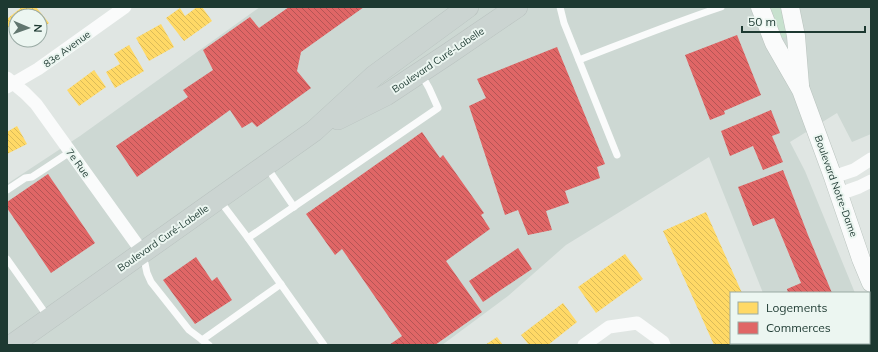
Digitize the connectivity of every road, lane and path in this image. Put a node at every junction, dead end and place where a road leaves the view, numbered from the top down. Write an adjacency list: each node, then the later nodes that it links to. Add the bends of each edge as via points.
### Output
1 (125, 7): 10 (street, 83e Avenue, via 38,70)
2 (468, 7): 12 (main road, Boulevard Curé-Labelle, via 374,76)
3 (517, 7): 9 (main road, Boulevard Curé-Labelle)
4 (560, 7): 8 (lane)
5 (721, 7): 8 (lane)
6 (760, 7): 11 (street, Boulevard Notre-Dame, via 774,43)
7 (790, 7): 11 (street, Boulevard Notre-Dame, via 796,36)
8 (579, 60): 14 (lane)
9 (420, 72): 12 (main road, Boulevard Curé-Labelle, via 386,95); 22 (lane, via 438,108)
10 (9, 83): 13 (street, 7e Rue, via 28,95 36,104)
11 (801, 90): 17 (street, Boulevard Notre-Dame)
12 (314, 131): 16 (main road, Boulevard Curé-Labelle)
13 (70, 152): 19 (lane); 24 (street, 7e Rue)
14 (617, 155)
15 (871, 158): 17 (street, via 854,170)
16 (265, 166): 21 (main road, Boulevard Curé-Labelle); 22 (lane)
17 (834, 178): 20 (street, Boulevard Notre-Dame)
18 (871, 181): 20 (street)
19 (7, 190)
20 (839, 194): 26 (street, Boulevard Notre-Dame)
21 (219, 199): 23 (lane); 24 (main road, Boulevard Curé-Labelle)
22 (294, 207): 23 (lane)
23 (248, 238): 27 (lane)
24 (143, 253): 28 (main road, Boulevard Curé-Labelle); 29 (lane, via 151,282 188,330)
25 (7, 259): 28 (lane)
26 (871, 283)
27 (281, 284): 29 (lane); 32 (lane)
28 (49, 319): 30 (main road, Boulevard Curé-Labelle)
29 (202, 340): 31 (lane)
30 (12, 345)
31 (209, 345)
32 (324, 345)
33 (584, 345): 34 (street, via 609,327 636,323)
34 (664, 345)

